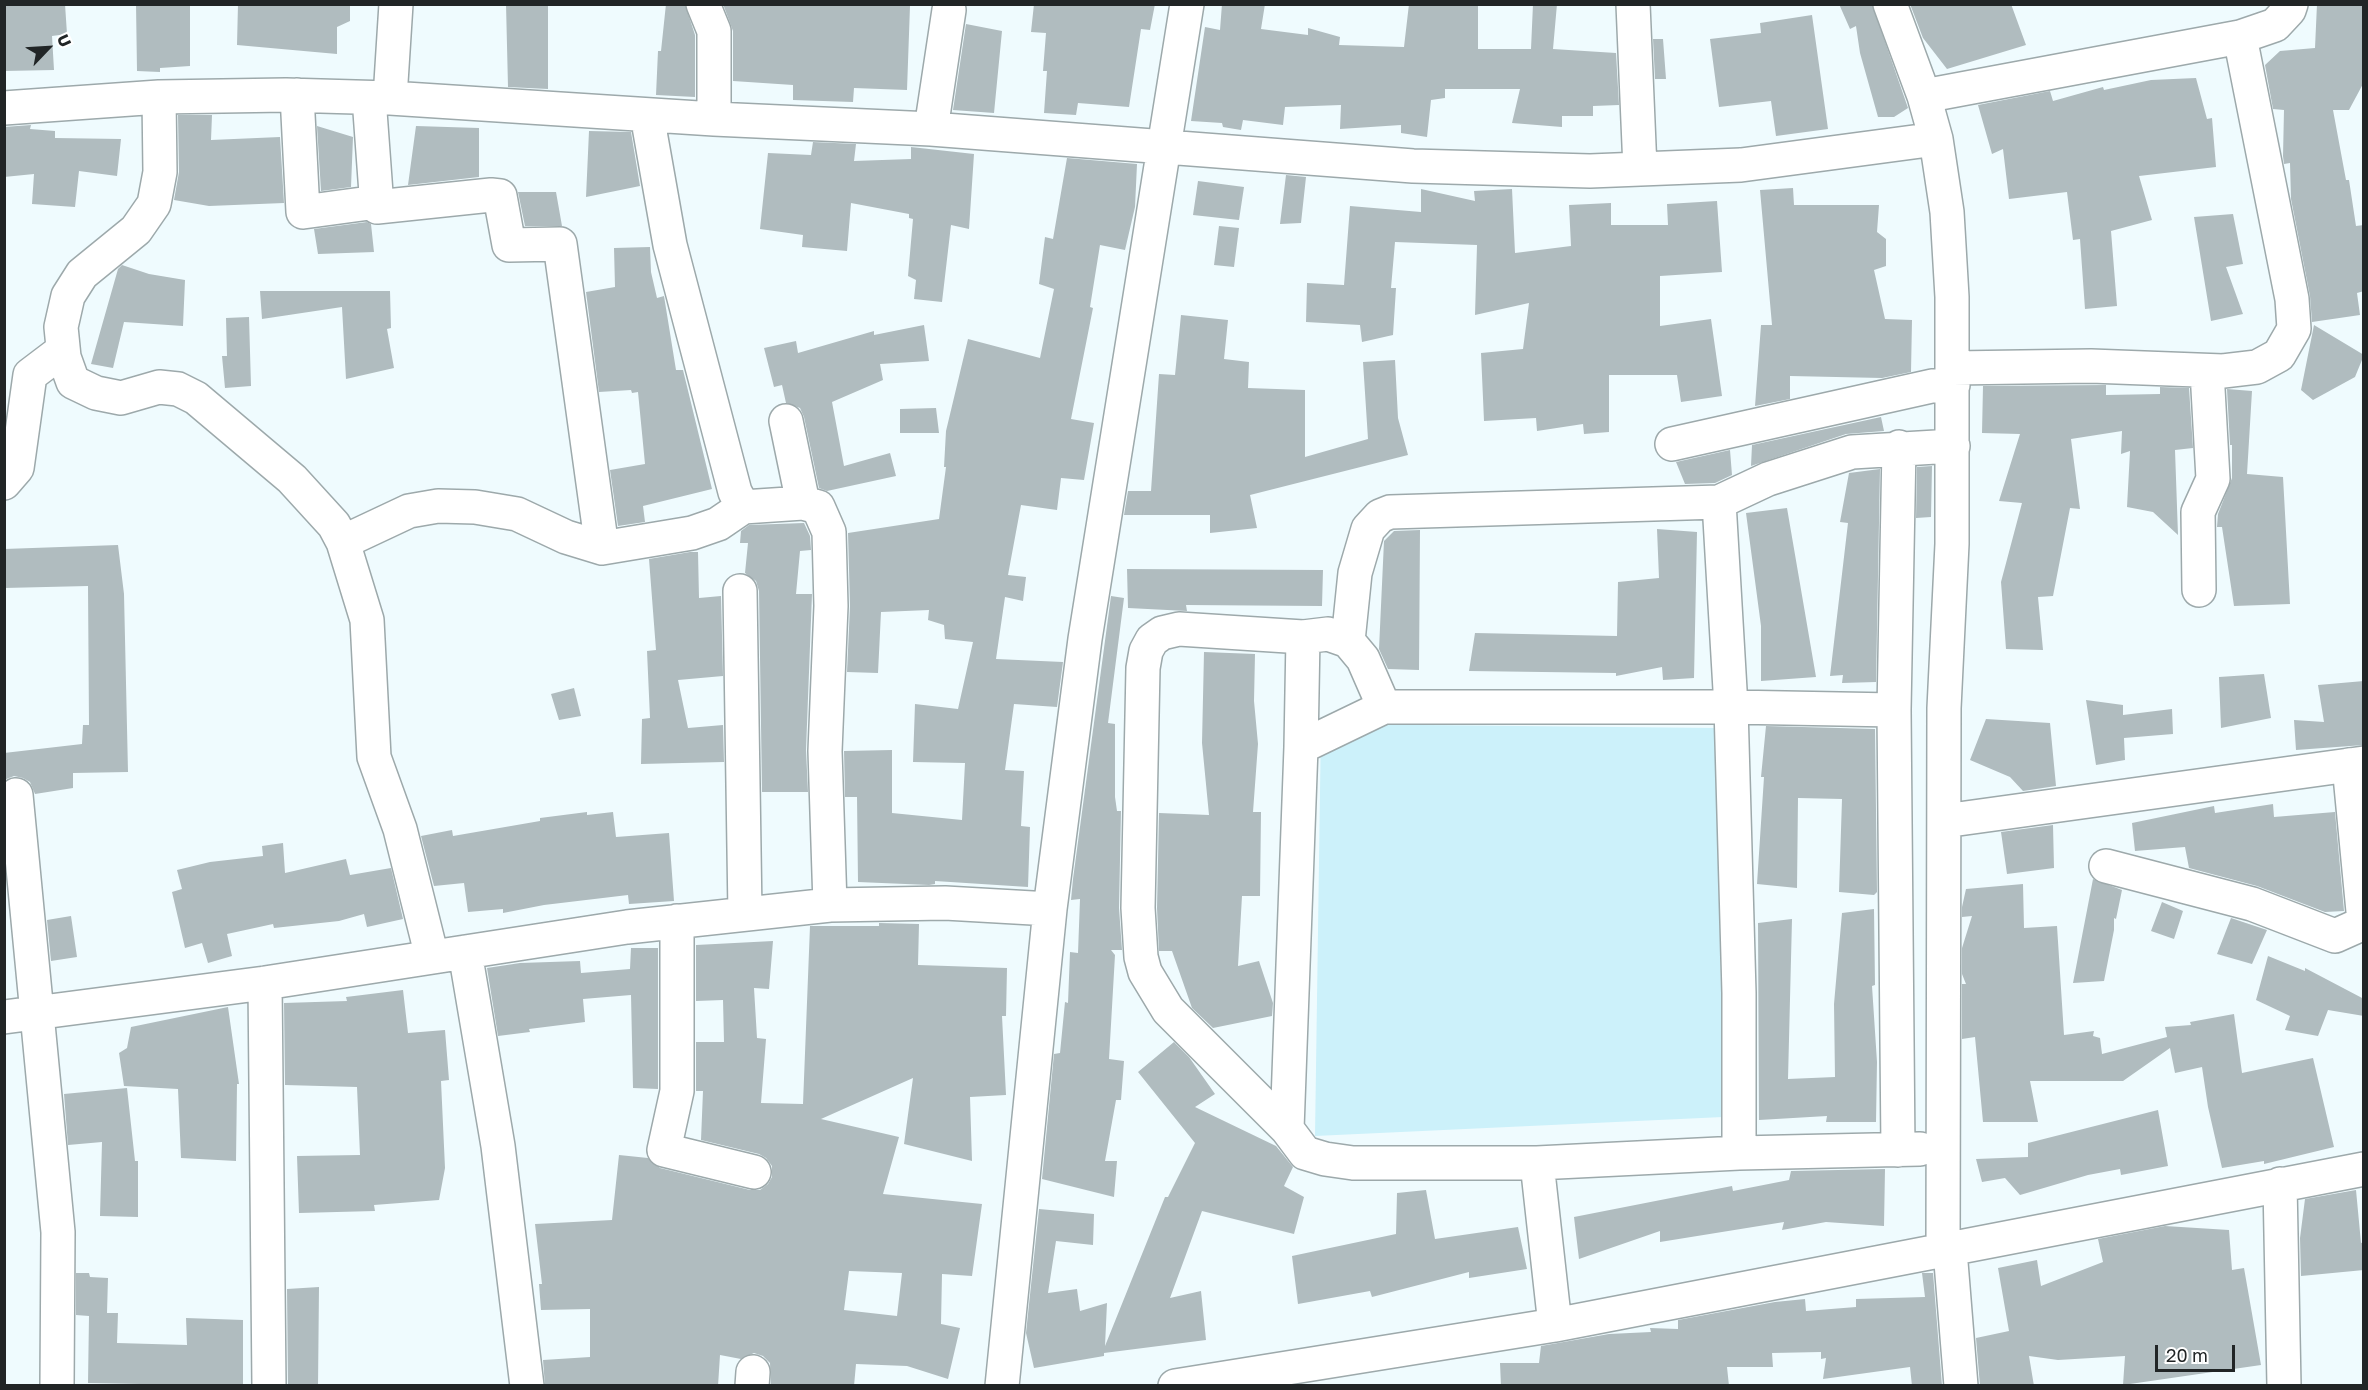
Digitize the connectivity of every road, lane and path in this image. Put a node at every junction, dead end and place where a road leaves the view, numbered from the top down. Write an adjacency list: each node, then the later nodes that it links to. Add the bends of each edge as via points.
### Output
1 (396, 4): 12 (street)
2 (703, 4): 15 (street, via 714,31)
3 (1187, 4): 18 (street)
4 (1633, 4): 19 (street)
5 (1890, 4): 10 (street)
6 (2291, 4): 8 (street, via 2275,25)
7 (950, 10): 16 (street)
8 (2241, 37): 10 (street); 22 (street, via 2292,299 2294,329 2279,355 2257,367)
9 (297, 95): 11 (street); 12 (street); 20 (street, via 303,212)
10 (1924, 96): 17 (street)
11 (159, 97): 13 (street); 21 (street, via 160,172 154,204 136,230 82,274 68,296 62,327)
12 (379, 98): 14 (street); 20 (street)
13 (4, 108)
14 (648, 115): 15 (street); 31 (street, via 673,255 735,492)
15 (714, 119): 16 (street)
16 (931, 129): 18 (street)
17 (1936, 139): 19 (street, via 1741,165); 23 (street, via 1947,212)
18 (1164, 146): 19 (street, via 1413,166); 47 (street, via 1085,639)
19 (1640, 169)
20 (377, 202): 33 (street, via 377,207 500,196 509,245 560,244)
21 (63, 350): 28 (street, via 30,375 17,468); 32 (street, via 73,382 96,393 121,398 159,387 178,389 196,398 292,479 321,508)
22 (2207, 371): 23 (street, via 2091,366); 34 (street, via 2213,479 2198,512)
23 (1953, 377): 25 (street, via 1932,386); 26 (street)
24 (786, 421): 30 (street)
25 (1672, 444)
26 (1953, 446): 27 (street); 44 (street)
27 (1899, 447): 29 (street, via 1830,458 1768,478); 40 (street)
28 (4, 483)
29 (1719, 502): 37 (street, via 1390,512 1368,529 1355,573); 39 (street)
30 (803, 503): 31 (street); 46 (street, via 818,507 829,531 831,606 825,751)
31 (743, 507): 33 (street, via 718,524 692,533)
32 (344, 542): 33 (street, via 409,511 438,506 517,514 566,537); 52 (street, via 367,620 374,757 400,829)
33 (602, 548)
34 (2199, 590)
35 (740, 591): 48 (street)
36 (1303, 637): 37 (street, via 1328,634); 41 (street); 56 (street, via 1179,629 1152,640 1143,668 1138,908 1145,972 1168,1010)
37 (1348, 641): 38 (street, via 1363,659)
38 (1384, 707): 39 (street); 41 (street)
39 (1731, 707): 40 (street); 59 (street)
40 (1894, 710): 58 (street)
41 (1301, 747): 56 (street)
42 (2356, 764): 44 (street); 50 (street)
43 (16, 795): 54 (street)
44 (1944, 821): 57 (street)
45 (2106, 866): 50 (street, via 2252,904 2335,936)
46 (830, 905): 47 (street, via 945,903); 48 (street)
47 (1050, 909): 70 (street)
48 (745, 914): 49 (street)
49 (677, 921): 51 (street); 62 (street, via 676,1091 664,1150)
50 (2364, 922)
51 (465, 952): 52 (street); 69 (street, via 498,1146)
52 (432, 957): 53 (street)
53 (265, 983): 54 (street); 68 (street)
54 (38, 1012): 55 (street); 67 (street, via 58,1232)
55 (4, 1017)
56 (1287, 1129): 60 (street, via 1305,1153 1324,1160)
57 (1942, 1149): 58 (street); 64 (street)
58 (1898, 1150): 59 (street)
59 (1739, 1153): 60 (street)
60 (1537, 1163): 65 (street)
61 (2364, 1169): 63 (street)
62 (753, 1172)
63 (2280, 1184): 64 (street); 72 (street)
64 (1947, 1250): 65 (street); 71 (street)
65 (1555, 1325): 66 (street)
66 (1185, 1385)
67 (57, 1386)
68 (269, 1386)
69 (527, 1386)
70 (1002, 1386)
71 (1961, 1386)
72 (2284, 1386)

